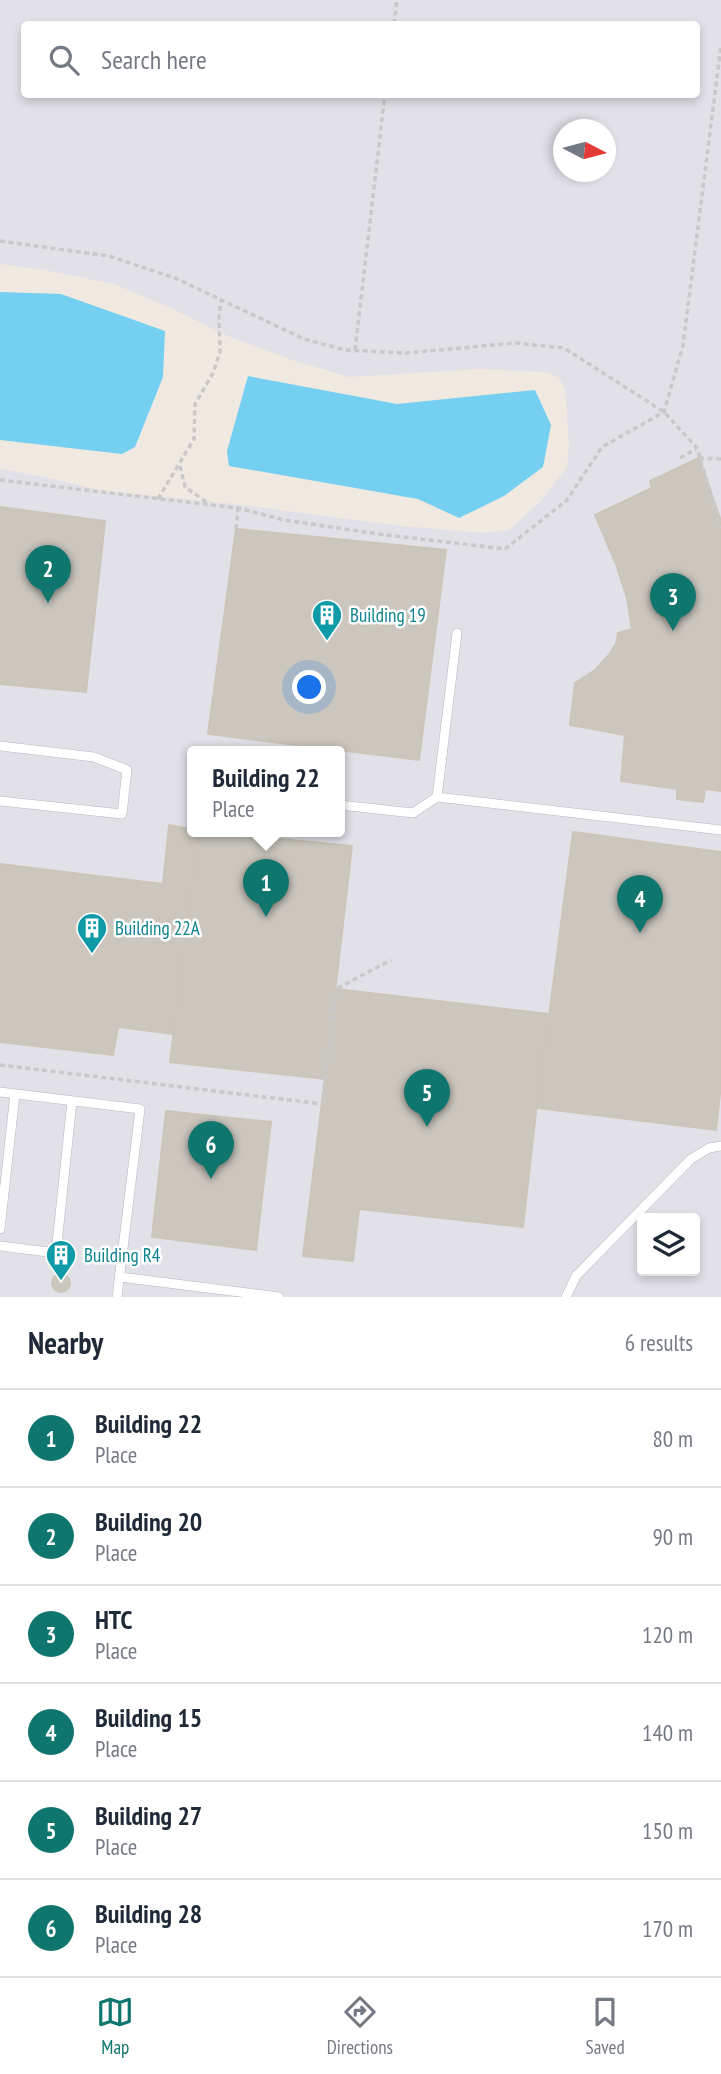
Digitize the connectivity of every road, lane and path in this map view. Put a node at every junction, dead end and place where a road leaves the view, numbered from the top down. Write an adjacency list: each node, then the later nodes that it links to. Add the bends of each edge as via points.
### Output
1 (397, 0): 2 (path)
2 (394, 21)
3 (721, 46): 8 (path, via 684,345)
4 (386, 98): 7 (path)
5 (0, 241): 6 (path, via 109,256 175,278)
6 (221, 300): 7 (path, via 304,339); 13 (path, via 220,352 195,404 194,439)
7 (355, 351): 8 (path, via 406,353 515,343 564,348)
8 (664, 412): 9 (path); 17 (path, via 602,447 567,500 505,549 284,520)
9 (697, 448): 10 (path); 11 (path)
10 (680, 458)
11 (699, 458): 12 (path); 18 (path)
12 (721, 459)
13 (180, 466): 15 (path); 16 (path, via 185,487)
14 (0, 480): 15 (path)
15 (158, 499): 16 (path)
16 (211, 505): 17 (path)
17 (238, 508): 19 (path)
18 (721, 528)
19 (236, 529)
20 (457, 633): 22 (lane)
21 (0, 746): 23 (lane, via 94,757 127,770 122,814)
22 (436, 797): 24 (lane, via 413,813); 25 (lane)
23 (0, 801)
24 (345, 806)
25 (721, 830)
26 (391, 960): 27 (path, via 336,989 322,1104)
27 (0, 1065)
28 (0, 1092): 29 (lane)
29 (15, 1094): 30 (lane); 32 (lane)
30 (72, 1101): 33 (lane, via 55,1253); 34 (lane, via 140,1109)
31 (721, 1146): 37 (lane, via 691,1159 576,1276)
32 (0, 1230)
33 (0, 1246)
34 (120, 1277): 35 (lane); 36 (lane)
35 (117, 1297)
36 (279, 1297)
37 (566, 1297)

